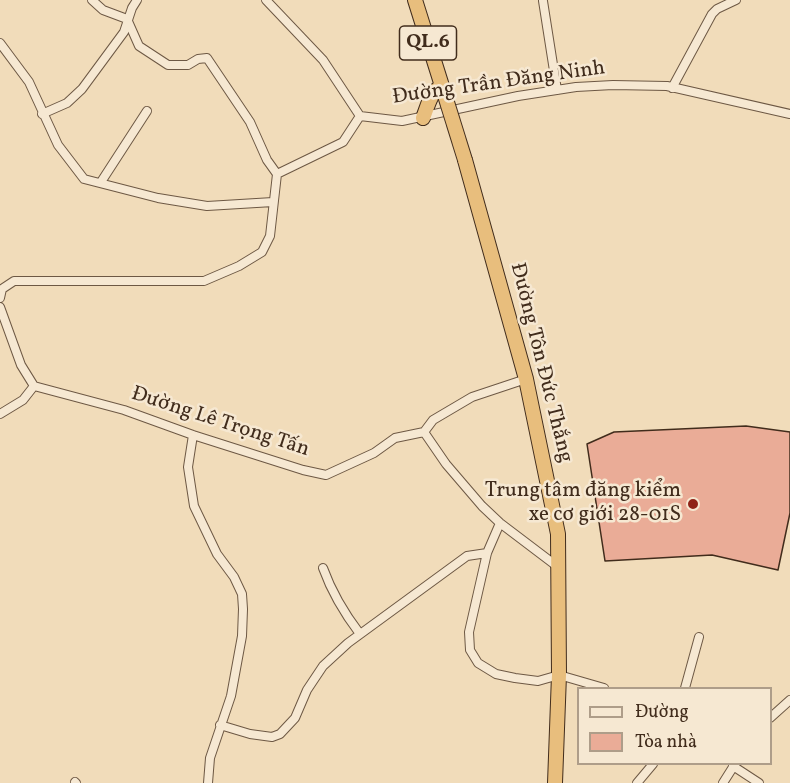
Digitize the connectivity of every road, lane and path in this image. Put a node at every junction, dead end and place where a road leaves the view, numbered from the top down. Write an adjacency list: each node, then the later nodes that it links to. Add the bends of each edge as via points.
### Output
1 (92, 0): 7 (street, via 103,10)
2 (137, 0): 7 (street)
3 (266, 0): 15 (street, via 323,60)
4 (415, 0): 9 (highway, Đường Tôn Đức Thắng / QL.6)
5 (735, 0): 10 (street, via 712,14)
6 (543, 1): 11 (street)
7 (127, 19): 13 (street, via 124,32 82,89 67,103); 17 (street, via 139,46 168,65 188,65 207,58 250,122)
8 (0, 43): 13 (street, via 29,82)
9 (442, 86): 16 (highway, via 431,97); 22 (highway, Đường Tôn Đức Thắng / QL.6, bridge)
10 (672, 88): 11 (street, Đường Trần Đăng Ninh, via 613,85); 14 (street, Đường Trần Đăng Ninh)
11 (557, 90): 16 (street, Đường Trần Đăng Ninh)
12 (147, 111): 18 (street)
13 (42, 114): 18 (street, via 70,163 84,178)
14 (790, 114)
15 (360, 116): 16 (street, Đường Trần Đăng Ninh, via 402,121); 17 (street, via 343,142)
16 (423, 118)
17 (277, 174): 19 (street)
18 (100, 183): 19 (street, via 207,206)
19 (273, 202): 20 (street, via 270,237 262,252 204,281 14,281 2,289)
20 (0, 297)
21 (0, 307): 23 (street, via 21,365)
22 (526, 379): 25 (street, Đường Lê Trọng Tấn, via 472,397 433,420); 29 (highway, Đường Tôn Đức Thắng / QL.6, via 558,534)
23 (34, 386): 24 (street, via 23,400); 26 (street, Đường Lê Trọng Tấn, via 124,410)
24 (0, 414)
25 (423, 432): 26 (street, Đường Lê Trọng Tấn, via 395,438 374,453 326,474); 27 (street, via 446,464)
26 (193, 435): 38 (street, via 188,467 194,506 242,594 242,636 231,696)
27 (500, 523): 28 (street); 29 (street)
28 (487, 553): 31 (street, via 467,556); 33 (street, via 469,632 470,650 478,663 496,674 538,681)
29 (558, 567): 33 (highway, Đường Tôn Đức Thắng / QL.6)
30 (323, 568): 31 (street, via 341,608)
31 (360, 634): 38 (street, via 324,666 307,690 295,718 280,734 250,734)
32 (699, 637): 35 (street)
33 (559, 675): 34 (street); 42 (highway, Đường Tôn Đức Thắng / QL.6)
34 (601, 687)
35 (685, 687)
36 (790, 700): 37 (street)
37 (772, 717)
38 (220, 725): 41 (street, via 210,758)
39 (652, 765): 43 (street)
40 (734, 765): 44 (street); 45 (street)
41 (208, 783)
42 (555, 783)
43 (637, 783)
44 (723, 783)
45 (759, 783)

